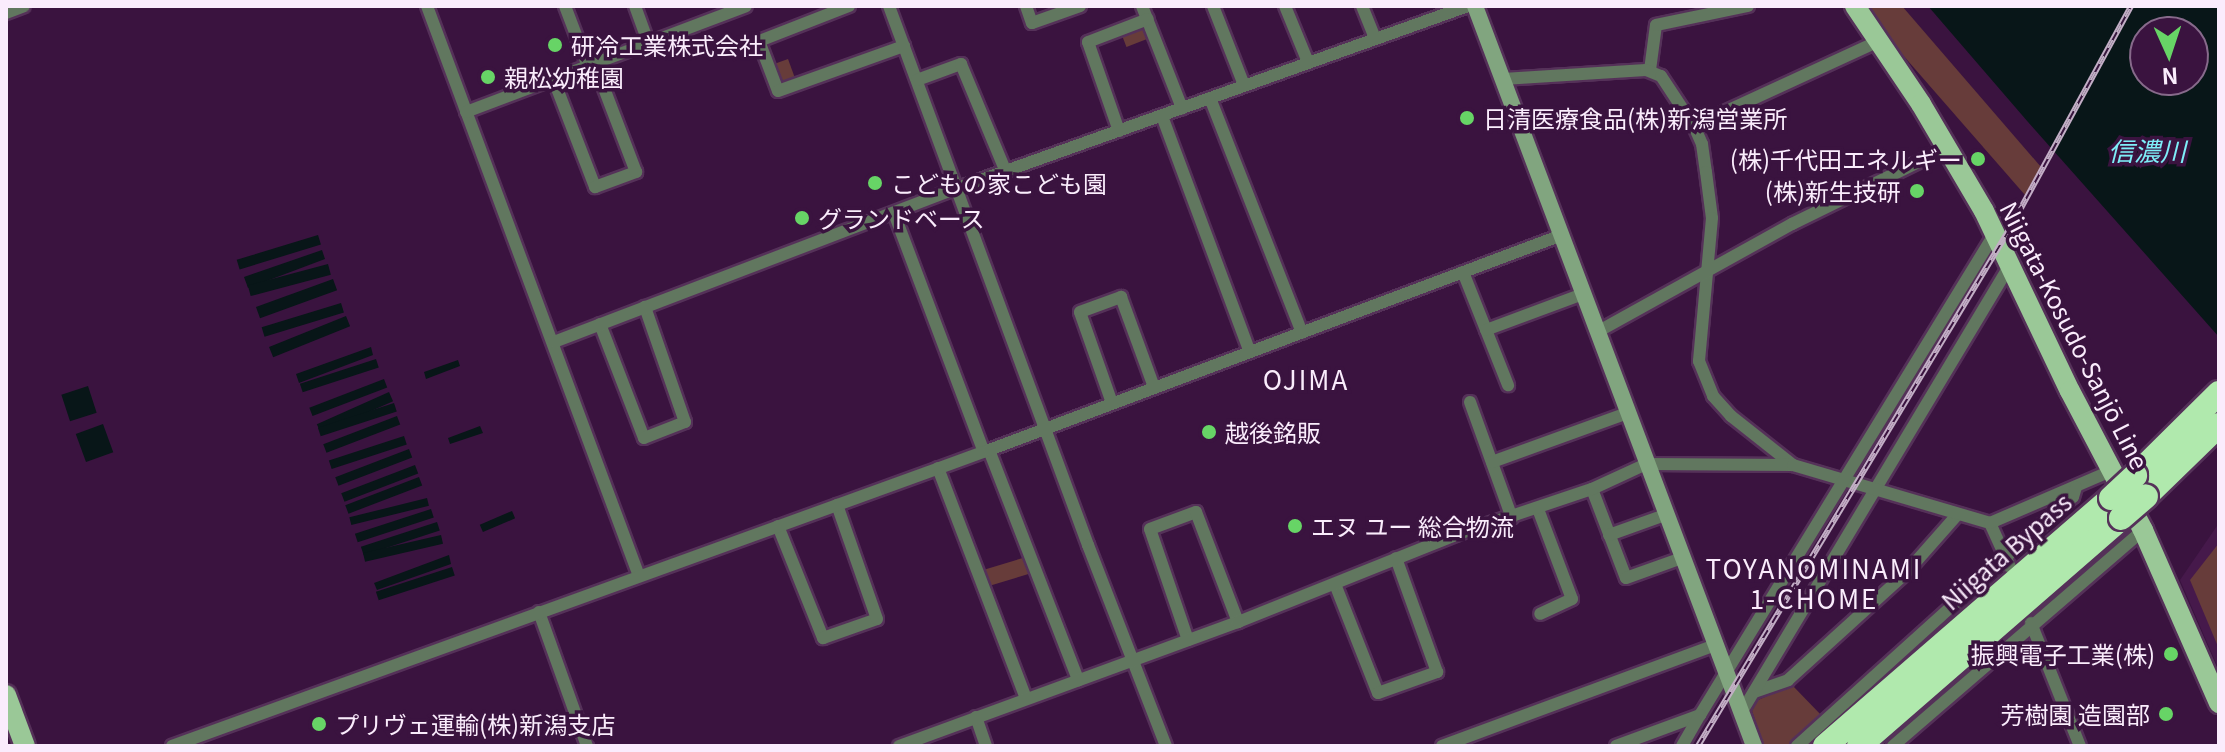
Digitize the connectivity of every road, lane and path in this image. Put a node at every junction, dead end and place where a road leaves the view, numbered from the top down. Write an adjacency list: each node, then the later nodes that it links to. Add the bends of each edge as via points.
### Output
1 (24, 6): 19 (street)
2 (427, 6): 34 (street)
3 (565, 6): 26 (street)
4 (635, 6): 23 (street)
5 (746, 6): 18 (street)
6 (849, 6): 24 (street, via 759,41 778,91)
7 (889, 6): 24 (street)
8 (1026, 6): 9 (street, via 1032,23)
9 (1080, 6)
10 (1142, 6): 20 (street)
11 (1213, 6): 31 (street)
12 (1285, 6): 25 (street)
13 (1362, 6): 21 (street)
14 (1468, 6): 21 (street)
15 (1475, 6): 29 (street)
16 (1748, 6): 27 (street, via 1656,25)
17 (1855, 6): 22 (main road, Niigata-Kosudo-Sanjō Line)
18 (725, 10): 23 (street)
19 (6, 13)
20 (1148, 19): 33 (street); 37 (street, via 1088,42)
21 (1375, 39): 25 (street)
22 (1879, 41): 36 (street); 38 (main road, Niigata-Kosudo-Sanjō Line)
23 (648, 42): 26 (street)
24 (904, 46): 30 (street)
25 (1308, 62): 31 (street)
26 (591, 63): 28 (street); 28 (street, via 636,172 595,187)
27 (1650, 70): 29 (street); 36 (street, via 1661,76)
28 (553, 78): 34 (street)
29 (1503, 79): 43 (street)
30 (917, 80): 39 (street, via 961,64); 40 (street)
31 (1244, 85): 32 (street)
32 (1210, 98): 33 (street); 52 (street)
33 (1182, 108): 35 (street)
34 (466, 112): 53 (street)
35 (1162, 116): 37 (street); 54 (street)
36 (1694, 126): 45 (street, via 1702,144 1712,218)
37 (1119, 131): 39 (street)
38 (1947, 148): 42 (main road, Niigata-Kosudo-Sanjō Line); 45 (street)
39 (1006, 172): 40 (street)
40 (958, 188): 41 (street); 62 (street)
41 (894, 213): 48 (street); 63 (street)
42 (1995, 233): 44 (main road, Niigata-Kosudo-Sanjō Line); 69 (street)
43 (1562, 235): 46 (street); 47 (street)
44 (2010, 265): 68 (main road, Niigata-Kosudo-Sanjō Line); 72 (street)
45 (1706, 271): 51 (street); 66 (street, via 1699,361 1713,396)
46 (1463, 272): 50 (street); 52 (street)
47 (1583, 294): 50 (street); 51 (street)
48 (645, 307): 49 (street); 49 (street, via 685,422 644,438)
49 (600, 324): 53 (street)
50 (1486, 330): 55 (street)
51 (1597, 332): 60 (street)
52 (1302, 333): 54 (street)
53 (554, 342): 86 (street)
54 (1250, 352): 56 (street)
55 (1508, 385)
56 (1154, 387): 59 (street); 59 (street, via 1121,297 1080,312)
57 (2219, 393): 68 (highway, Niigata Bypass)
58 (1470, 402): 64 (street)
59 (1112, 403): 62 (street)
60 (1627, 413): 64 (street); 65 (street)
61 (2219, 425): 68 (highway, Niigata Bypass)
62 (1045, 427): 63 (street); 94 (street)
63 (987, 451): 67 (street); 96 (street)
64 (1492, 462): 78 (street)
65 (1646, 464): 66 (street); 71 (street); 76 (street)
66 (1793, 465): 69 (street)
67 (938, 468): 73 (street); 99 (street)
68 (2131, 480): 70 (street); 74 (highway, Niigata Bypass, bridge); 81 (main road, Niigata-Kosudo-Sanjō Line)
69 (1846, 481): 72 (street); 95 (street)
70 (2076, 487): 79 (street); 85 (street, via 2073,497)
71 (1592, 489): 75 (street); 82 (street)
72 (1877, 490): 77 (street); 97 (street)
73 (837, 505): 80 (street); 80 (street, via 877,619 823,638)
74 (2116, 508): 115 (highway, Niigata Bypass); 116 (highway, Niigata Bypass)
75 (1538, 509): 78 (street); 89 (street, via 1572,599)
76 (1665, 515): 82 (street); 84 (street)
77 (1957, 515): 79 (street); 97 (street, via 1905,574 1788,680)
78 (1512, 518): 83 (street)
79 (1990, 523): 85 (street)
80 (778, 526): 86 (street)
81 (2143, 530): 91 (street); 100 (main road, Niigata-Kosudo-Sanjō Line)
82 (1609, 535): 84 (street, via 1626,578)
83 (1396, 558): 87 (street); 87 (street, via 1437,672 1378,693)
84 (1682, 558): 93 (street)
85 (2008, 561): 114 (street)
86 (639, 576): 88 (street)
87 (1335, 584): 90 (street)
88 (539, 612): 105 (street); 106 (street)
89 (1540, 614)
90 (1238, 622): 92 (street); 92 (street, via 1196,512 1150,529)
91 (2031, 623): 117 (street); 118 (street)
92 (1188, 640): 94 (street)
93 (1715, 645): 95 (street); 110 (street)
94 (1134, 659): 96 (street); 109 (street)
95 (1726, 673): 101 (street); 102 (street)
96 (1078, 680): 99 (street)
97 (1754, 692): 101 (street)
98 (6, 695): 104 (main road)
99 (1026, 699): 103 (street)
100 (2219, 703)
101 (1741, 713): 113 (street)
102 (1700, 715): 111 (street); 112 (street)
103 (976, 717): 107 (street); 108 (street)
104 (25, 746)
105 (172, 746)
106 (587, 746)
107 (899, 746)
108 (986, 746)
109 (1166, 746)
110 (1442, 746)
111 (1616, 746)
112 (1682, 746)
113 (1754, 746)
114 (1797, 746)
115 (1825, 746)
116 (1859, 746)
117 (1893, 746)
118 (2080, 746)

